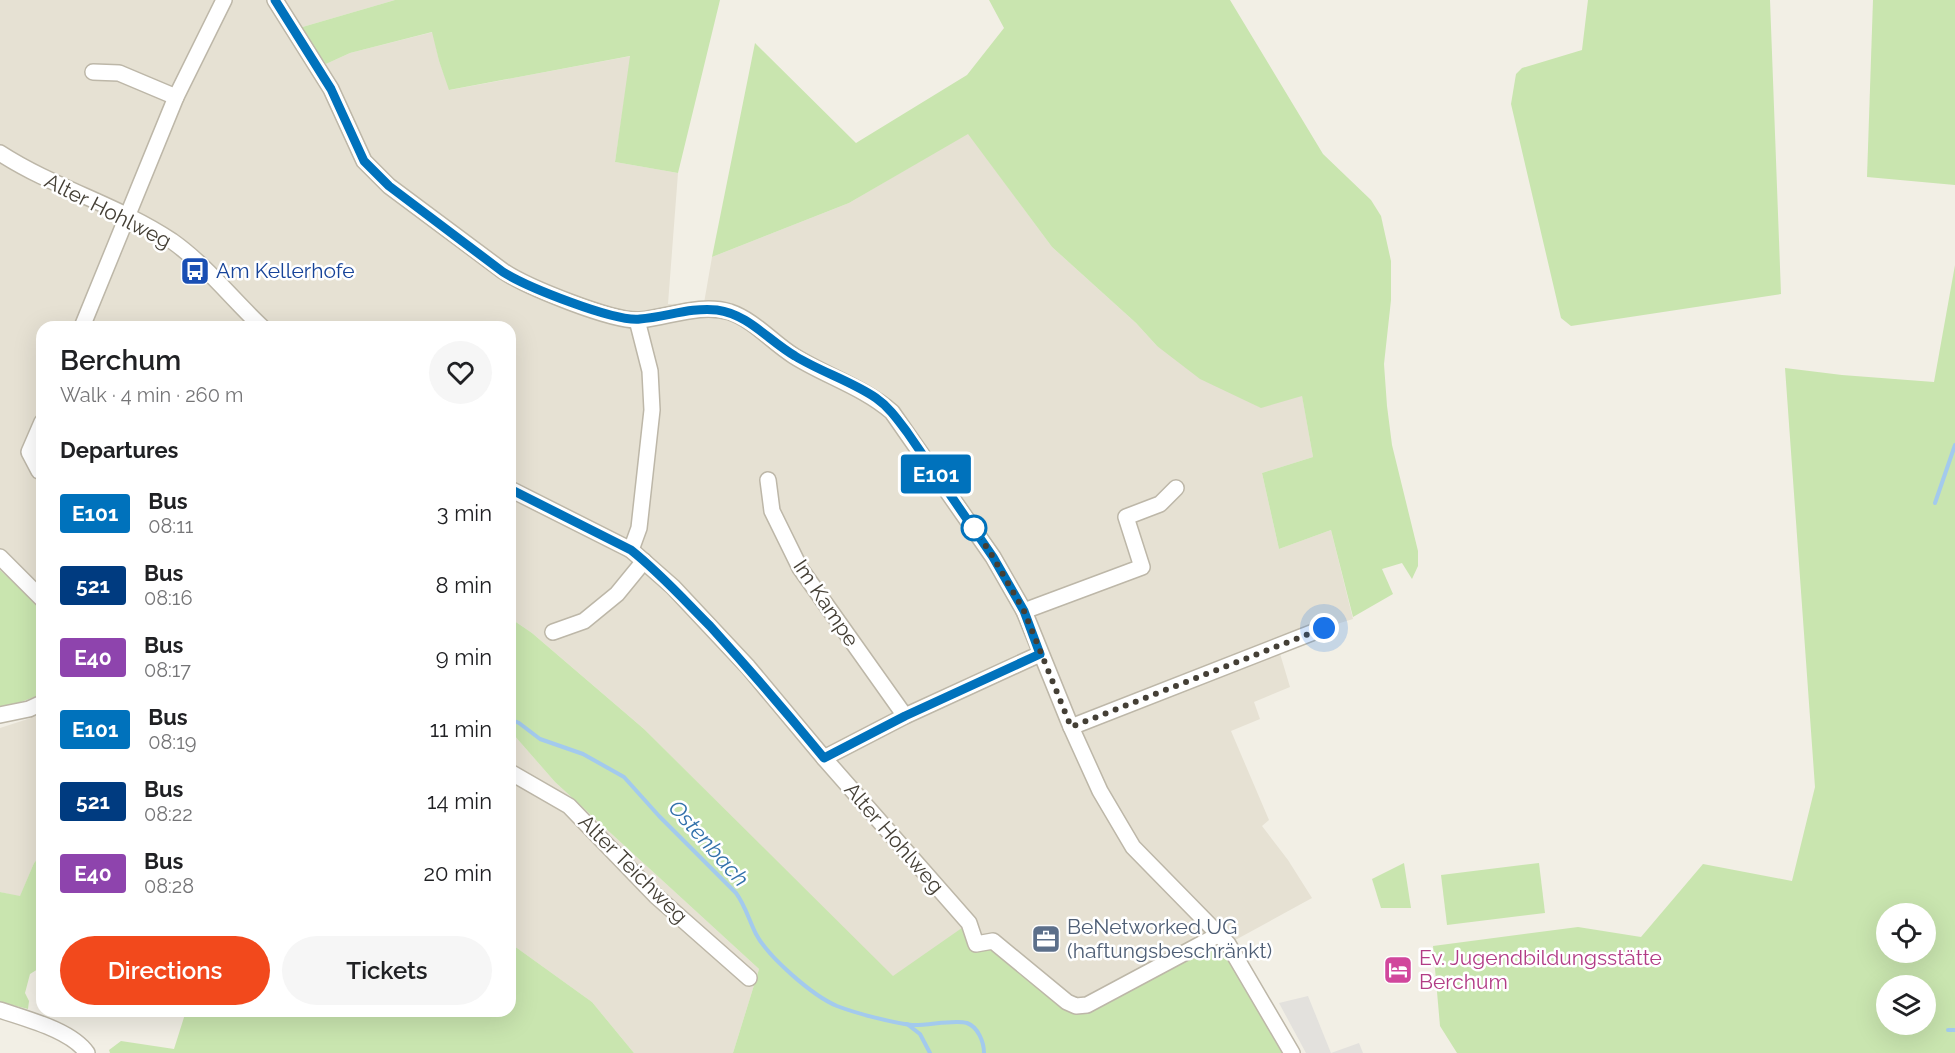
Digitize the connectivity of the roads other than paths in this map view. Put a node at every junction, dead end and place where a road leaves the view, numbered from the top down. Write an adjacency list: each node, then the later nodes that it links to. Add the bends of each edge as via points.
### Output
1 (224, 0): 4 (street)
2 (275, 0): 7 (street, via 331,89 364,161 389,186 519,281)
3 (93, 72): 4 (street, via 119,73)
4 (176, 97): 6 (street)
5 (0, 153): 6 (street, Alter Hohlweg, via 35,174)
6 (127, 216): 8 (street); 9 (street, Alter Hohlweg, via 186,252)
7 (638, 320): 15 (street, via 650,371 652,410 639,528); 19 (street, via 695,309 731,312 795,356 877,399 907,432 975,530)
8 (84, 321)
9 (255, 321)
10 (36, 436): 11 (street, via 29,452)
11 (36, 465)
12 (768, 480): 25 (street, Im Kampe, via 772,511 800,568)
13 (1176, 488): 19 (street, via 1160,504 1126,517 1142,567)
14 (516, 492): 15 (street, Alter Hohlweg)
15 (631, 550): 17 (street, Alter Hohlweg)
16 (0, 557): 18 (street)
17 (644, 561): 21 (street, via 617,594 584,621); 27 (street, Alter Hohlweg, via 748,667)
18 (36, 593)
19 (1024, 611): 22 (street)
20 (1324, 628): 26 (street)
21 (553, 632)
22 (1040, 654): 25 (street); 26 (street)
23 (36, 706): 24 (street)
24 (0, 715)
25 (905, 716): 27 (street)
26 (1071, 727): 29 (street, via 1100,791 1133,847)
27 (824, 758): 29 (street, Alter Hohlweg, via 969,923 976,944 993,941 1067,1002 1087,1005)
28 (516, 775): 30 (street, Alter Teichweg, via 569,806 656,896)
29 (1218, 935): 33 (street, via 1228,944)
30 (749, 978)
31 (0, 1010): 32 (street, via 51,1028)
32 (87, 1053)
33 (1292, 1053)

